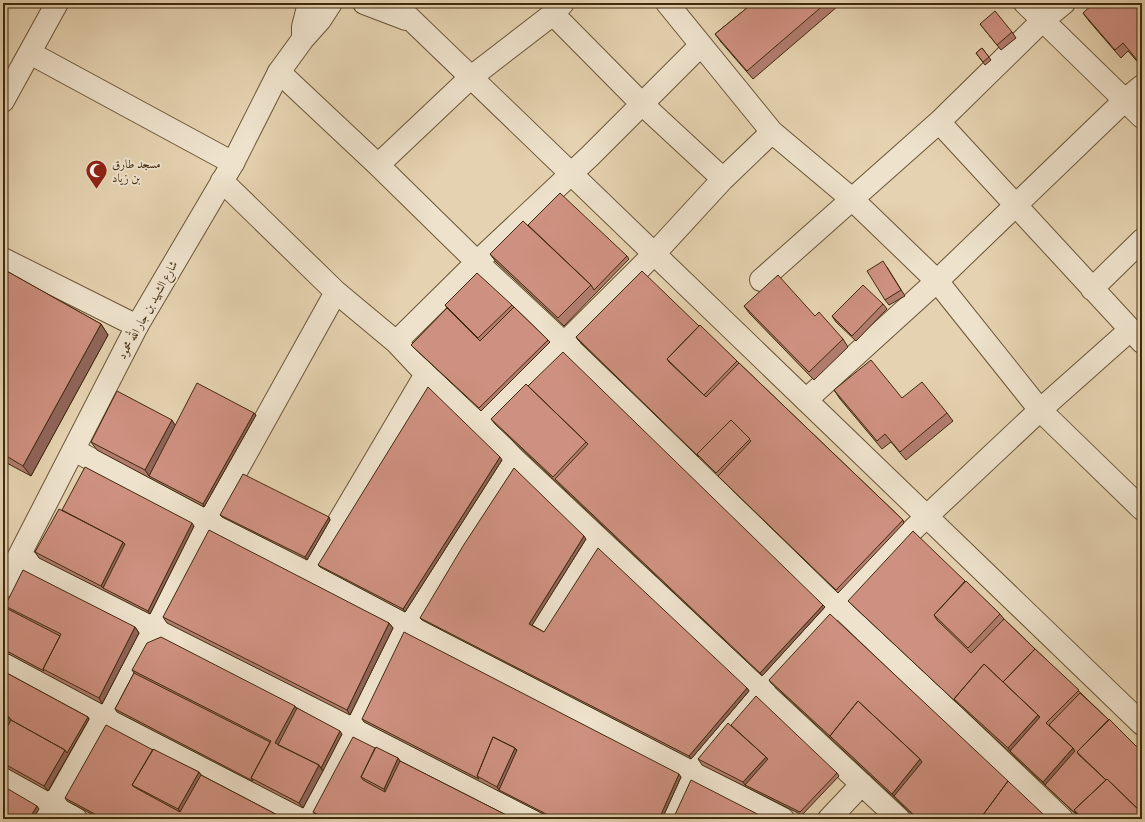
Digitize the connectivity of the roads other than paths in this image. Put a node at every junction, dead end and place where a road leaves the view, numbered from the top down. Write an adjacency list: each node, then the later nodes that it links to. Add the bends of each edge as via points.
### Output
1 (56, 3): 14 (street)
2 (309, 3): 12 (street)
3 (331, 3): 12 (street, شارع الشهيد بن جار الله محمود)
4 (364, 3): 10 (street)
5 (394, 3): 10 (street)
6 (667, 3): 13 (street)
7 (1026, 3): 11 (street)
8 (1064, 3): 11 (street)
9 (558, 8): 16 (street); 20 (street)
10 (411, 21): 16 (street)
11 (1042, 21): 18 (street); 22 (street)
12 (303, 39): 15 (street, شارع الشهيد بن جار الله محمود)
13 (701, 45): 20 (street); 23 (street)
14 (30, 53): 19 (street); 24 (street)
15 (279, 72): 24 (street, شارع الشهيد بن جار الله محمود); 25 (street)
16 (470, 78): 25 (street); 26 (street)
17 (1142, 86): 18 (street)
18 (1125, 100): 21 (street); 30 (street)
19 (3, 101)
20 (641, 103): 26 (street, via 620,127); 27 (street)
21 (1142, 117)
22 (939, 122): 29 (street); 30 (street)
23 (772, 132): 27 (street); 29 (street)
24 (233, 163): 28 (street, شارع الشهيد بن جار الله محمود)
25 (378, 165): 34 (street)
26 (570, 174): 32 (street); 34 (street)
27 (723, 180): 32 (street)
28 (222, 181): 38 (street); 39 (street, شارع الشهيد بن جار الله محمود)
29 (853, 200): 35 (street); 36 (street)
30 (1014, 204): 36 (street); 37 (street)
31 (1142, 240): 37 (street)
32 (654, 254): 42 (street); 44 (street)
33 (3, 259): 39 (street)
34 (477, 262): 41 (street); 42 (street)
35 (761, 280)
36 (937, 281): 44 (street); 45 (street)
37 (1092, 289): 40 (street)
38 (336, 292): 41 (street); 51 (street)
39 (137, 326): 47 (street, شارع الشهيد بن جار الله محمود)
40 (1136, 336): 45 (street)
41 (396, 342): 43 (street)
42 (564, 343): 46 (street); 56 (street)
43 (426, 374): 46 (street); 54 (street)
44 (806, 400): 50 (street)
45 (1040, 410): 49 (street); 50 (street)
46 (482, 425): 48 (street)
47 (74, 450): 51 (street); 53 (street, شارع الشهيد بن جار الله محمود)
48 (513, 458): 52 (street); 57 (street)
49 (1142, 509)
50 (927, 516): 56 (street); 63 (street)
51 (208, 522): 54 (street); 59 (street)
52 (597, 537): 58 (street); 61 (street)
53 (20, 557): 55 (street, شارع الشهيد بن جار الله محمود); 59 (street)
54 (308, 572): 57 (street)
55 (3, 587)
56 (837, 604): 61 (street); 76 (street)
57 (406, 622): 64 (street); 65 (street)
58 (542, 624)
59 (153, 626): 62 (street); 64 (street)
60 (3, 661): 62 (street)
61 (759, 688): 65 (street); 67 (street)
62 (104, 716): 68 (street); 70 (street)
63 (1142, 724)
64 (354, 728): 70 (street); 71 (street)
65 (690, 771): 72 (street); 73 (street)
66 (3, 777): 68 (street)
67 (862, 784): 74 (street); 75 (street)
68 (49, 813): 69 (street)
69 (76, 819)
70 (306, 819)
71 (532, 819)
72 (669, 819)
73 (783, 819)
74 (829, 819)
75 (899, 819)
76 (1062, 819)

